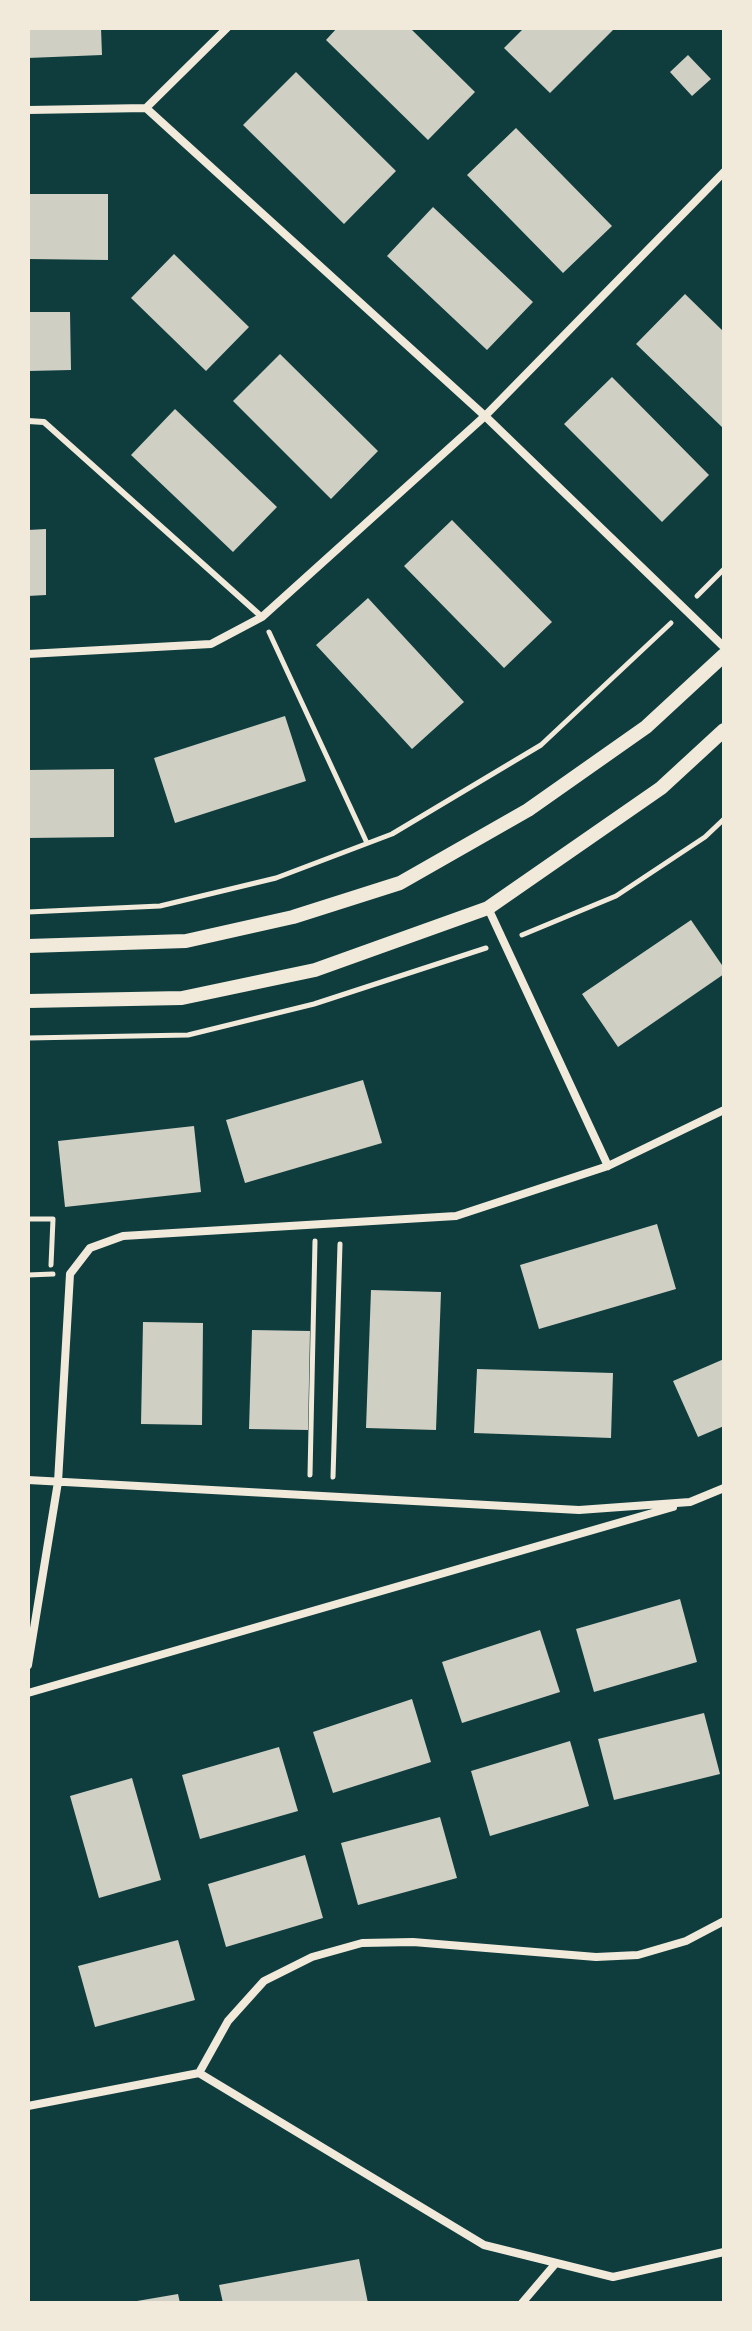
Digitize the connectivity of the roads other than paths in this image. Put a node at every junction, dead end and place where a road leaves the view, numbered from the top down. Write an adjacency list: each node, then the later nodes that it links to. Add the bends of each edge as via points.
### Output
1 (227, 28): 2 (street)
2 (146, 108): 3 (street); 5 (street)
3 (28, 110)
4 (724, 172): 5 (street)
5 (485, 416): 7 (street); 8 (street)
6 (28, 421): 7 (lane, via 44,422)
7 (262, 617): 9 (street, via 211,644)
8 (724, 647)
9 (28, 654)
10 (724, 655): 13 (street, via 634,736 528,810 400,883 293,917 186,941)
11 (724, 730): 12 (street, via 661,788)
12 (488, 908): 14 (street, via 315,970 197,995); 16 (street)
13 (28, 946)
14 (28, 1001)
15 (724, 1110): 16 (street)
16 (608, 1166): 18 (street, via 456,1216 123,1236 90,1248 70,1274)
17 (28, 1480): 18 (street)
18 (58, 1482): 20 (street, via 579,1510); 21 (street)
19 (724, 1488): 20 (street)
20 (690, 1502): 22 (street)
21 (28, 1665)
22 (28, 1693)
23 (724, 1921): 24 (street, via 686,1941 638,1955 596,1957 413,1942 362,1943 312,1957 264,1981 228,2021)
24 (199, 2073): 25 (street); 27 (street, via 484,2245)
25 (28, 2106)
26 (724, 2252): 27 (street, via 613,2277)
27 (556, 2263): 28 (street)
28 (522, 2303)

